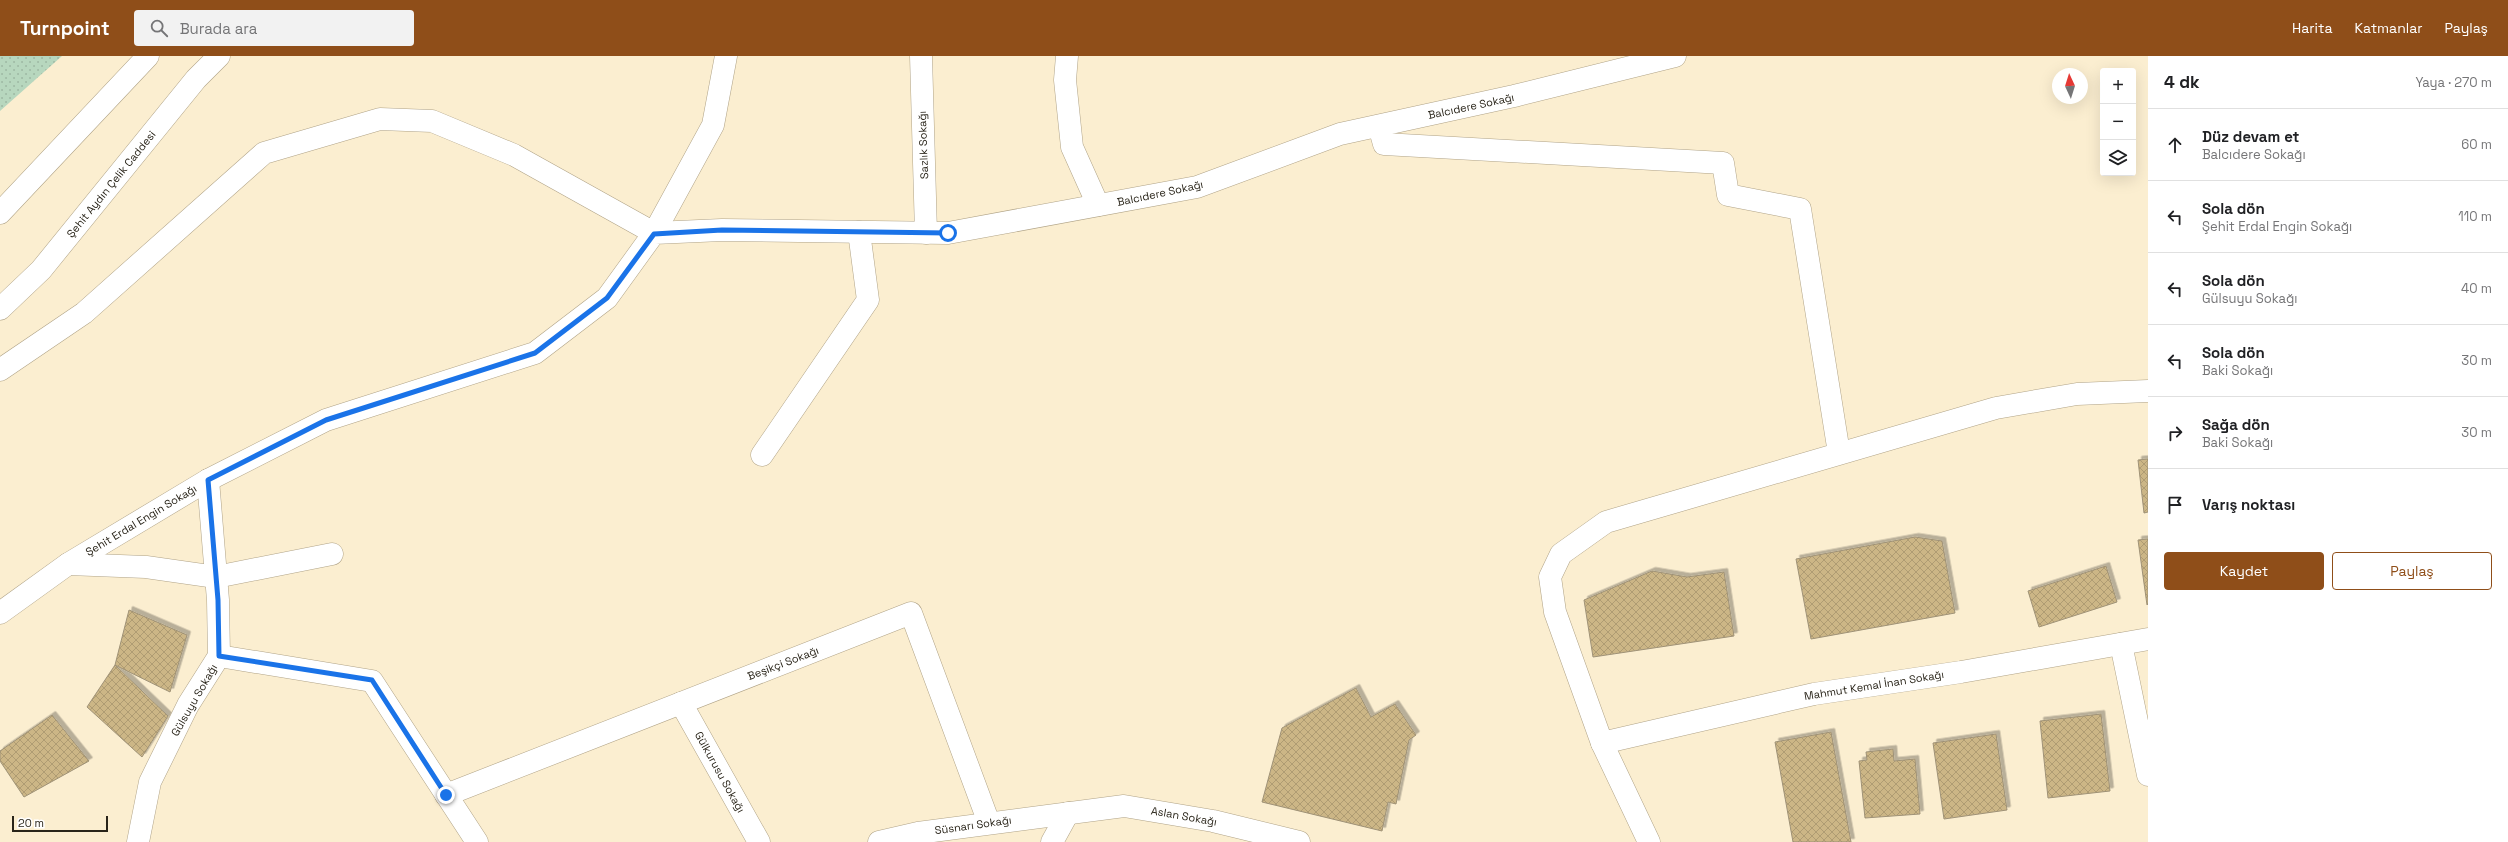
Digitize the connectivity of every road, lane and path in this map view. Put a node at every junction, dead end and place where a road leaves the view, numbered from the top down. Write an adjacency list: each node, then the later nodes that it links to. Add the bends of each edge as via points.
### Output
1 (148, 56): 9 (street)
2 (219, 56): 13 (street, Şehit Aydın Çelik Caddesi, via 196,79 41,270)
3 (726, 56): 12 (street, Şehit Erdal Engin Sokağı, via 713,124)
4 (921, 56): 11 (street, Sazlık Sokağı)
5 (1067, 56): 8 (street, via 1065,80 1072,147)
6 (1675, 56): 7 (street, Balcıdere Sokağı)
7 (1380, 126): 8 (street, Balcıdere Sokağı, via 1340,134 1197,187); 16 (street, via 1384,144 1723,163 1728,195 1800,210)
8 (1098, 205): 11 (street, Balcıdere Sokağı, via 948,233)
9 (0, 213)
10 (859, 232): 11 (street, Balcıdere Sokağı); 12 (street, Balcıdere Sokağı, via 722,230); 17 (street, via 868,300)
11 (926, 233)
12 (654, 234): 14 (street, via 514,154 432,121 380,119 264,153 84,314); 18 (street, Şehit Erdal Engin Sokağı, via 607,298 535,353 326,420)
13 (0, 309)
14 (0, 370)
15 (2148, 391): 16 (street, via 2076,394 1996,408)
16 (1839, 453): 27 (street, via 1606,522 1561,554 1550,577 1555,612)
17 (762, 455)
18 (208, 480): 20 (street, Şehit Erdal Engin Sokağı); 21 (street, Gülsuyu Sokağı)
19 (332, 554): 21 (street)
20 (68, 564): 21 (street, via 146,567); 22 (street, Şehit Erdal Engin Sokağı)
21 (216, 577): 25 (street, Gülsuyu Sokağı)
22 (0, 613)
23 (2148, 639): 24 (street, Mahmut Kemal İnan Sokağı)
24 (2121, 644): 27 (street, Mahmut Kemal İnan Sokağı, via 1814,694); 28 (street)
25 (219, 656): 29 (street, via 372,680); 32 (street, Gülsuyu Sokağı, via 188,705 150,782)
26 (681, 703): 29 (street, Beşikçi Sokağı); 31 (street, Beşikçi Sokağı, via 910,613); 34 (street, Gülkurusu Sokağı)
27 (1602, 743): 38 (street)
28 (2148, 775)
29 (446, 795): 33 (street)
30 (1068, 813): 31 (street, Süsnarı Sokağı); 36 (street); 37 (street, Aslan Sokağı, via 1124,806 1213,821)
31 (989, 823): 35 (street, Süsnarı Sokağı, via 918,833)
32 (138, 842)
33 (477, 842)
34 (759, 842)
35 (879, 842)
36 (1052, 842)
37 (1299, 842)
38 (1649, 842)

